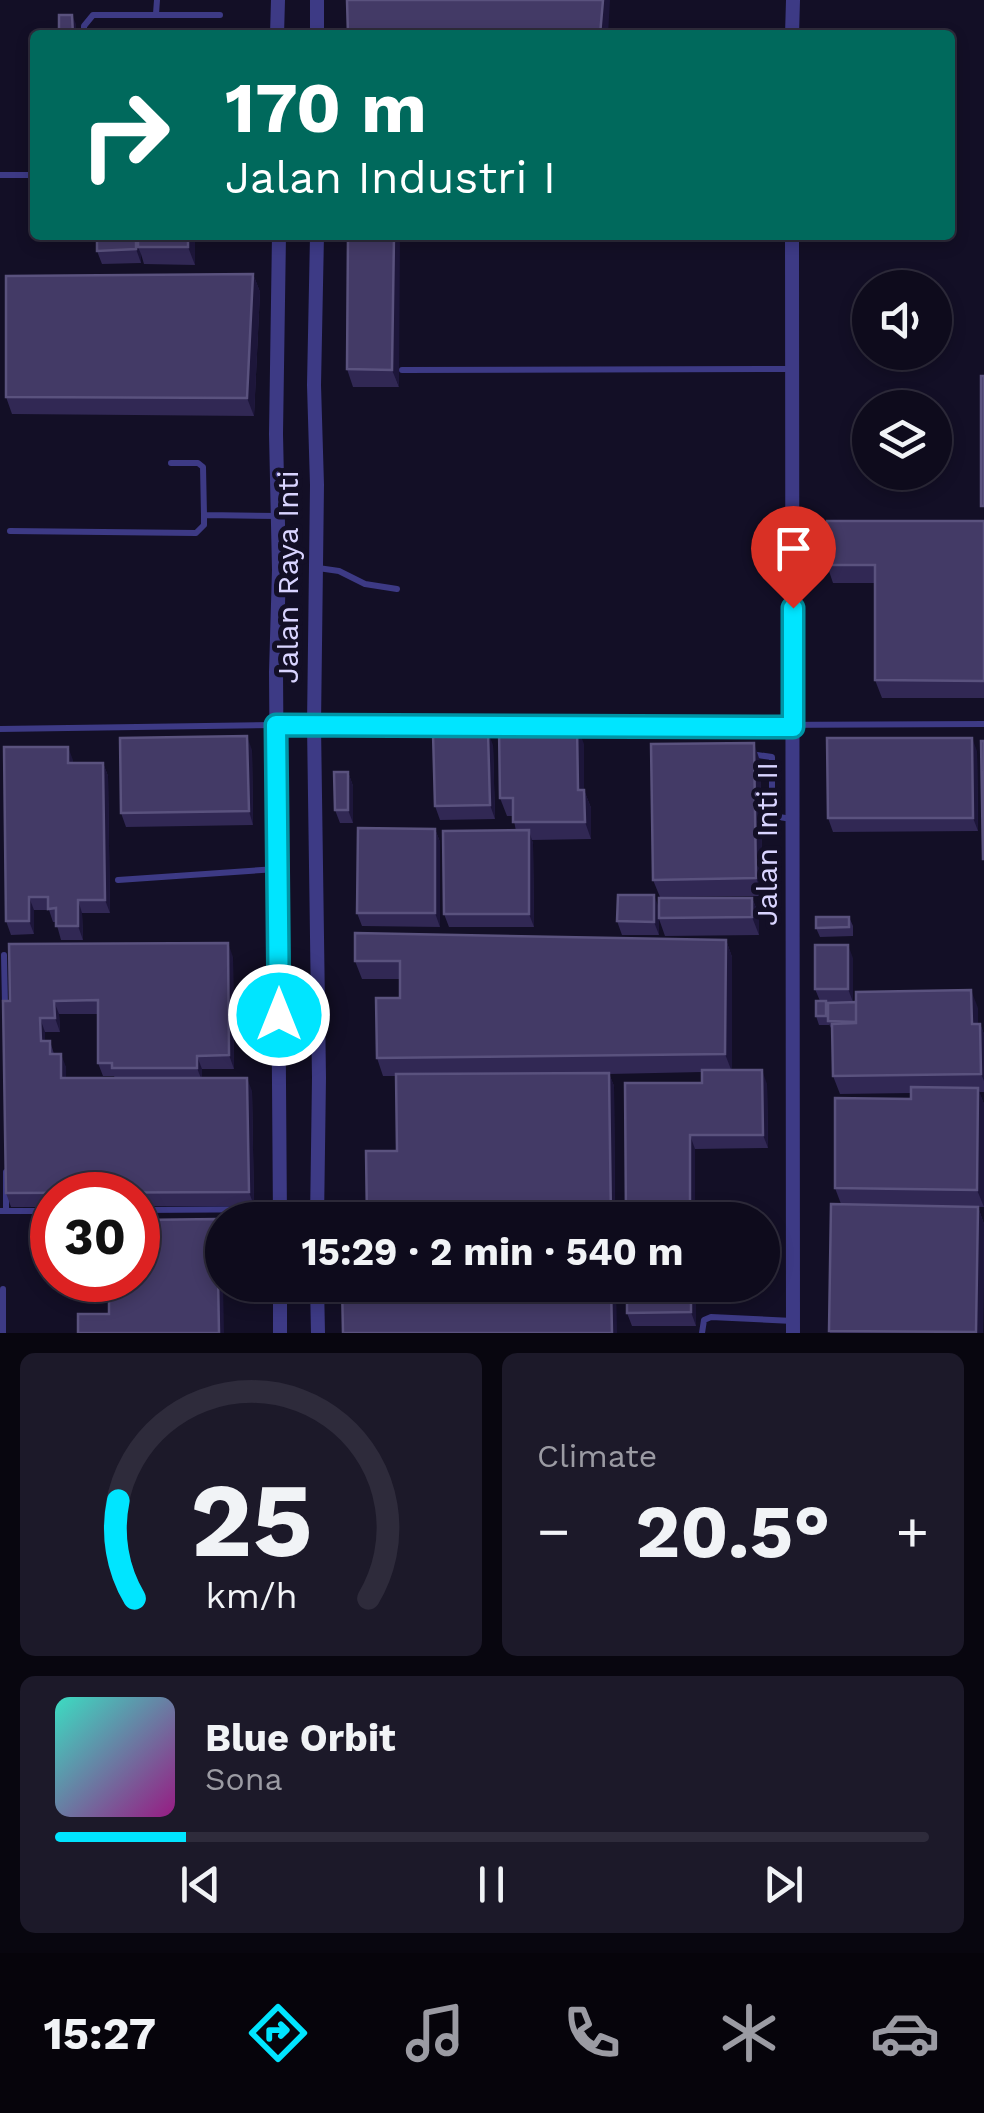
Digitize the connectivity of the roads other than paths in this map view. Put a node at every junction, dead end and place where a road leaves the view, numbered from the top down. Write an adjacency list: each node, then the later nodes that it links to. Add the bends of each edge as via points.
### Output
1 (157, 0): 5 (lane)
2 (278, 0): 8 (street)
3 (316, 0): 9 (street)
4 (793, 0): 10 (street)
5 (156, 14): 6 (lane); 7 (lane, via 93,15)
6 (220, 15)
7 (84, 30)
8 (277, 30)
9 (317, 30)
10 (792, 30)
11 (0, 175): 12 (lane)
12 (30, 175)
13 (279, 240): 20 (street, Jalan Raya Inti)
14 (317, 240): 22 (street, Jalan Raya Inti)
15 (792, 240): 17 (street, Jalan Inti II)
16 (402, 370): 17 (lane)
17 (793, 370): 27 (street, Jalan Inti II)
18 (171, 464): 19 (lane, via 202,466)
19 (204, 514): 20 (lane); 21 (lane, via 196,533)
20 (279, 516): 25 (street, Jalan Raya Inti)
21 (10, 531)
22 (316, 568): 23 (lane); 26 (street, Jalan Raya Inti)
23 (397, 589)
24 (984, 724): 27 (lane)
25 (276, 725): 26 (lane); 28 (lane); 31 (street, Jalan Raya Inti)
26 (314, 725): 27 (lane); 37 (street, Jalan Raya Inti)
27 (793, 727): 30 (street, Jalan Inti II)
28 (0, 729)
29 (748, 754): 30 (lane, via 772,757 772,809 779,818)
30 (794, 819): 45 (street, Jalan Inti II)
31 (279, 869): 32 (lane); 36 (street, Jalan Raya Inti)
32 (118, 880)
33 (4, 956): 34 (lane)
34 (5, 1014)
35 (6, 1172): 38 (lane)
36 (280, 1202)
37 (317, 1202)
38 (3, 1211): 39 (lane)
39 (30, 1211)
40 (160, 1211): 41 (lane)
41 (205, 1212)
42 (2, 1290): 46 (lane)
43 (280, 1302): 47 (street)
44 (317, 1302): 48 (street)
45 (793, 1327): 49 (lane, via 710,1317)
46 (4, 1333)
47 (280, 1333)
48 (318, 1333)
49 (702, 1333)

